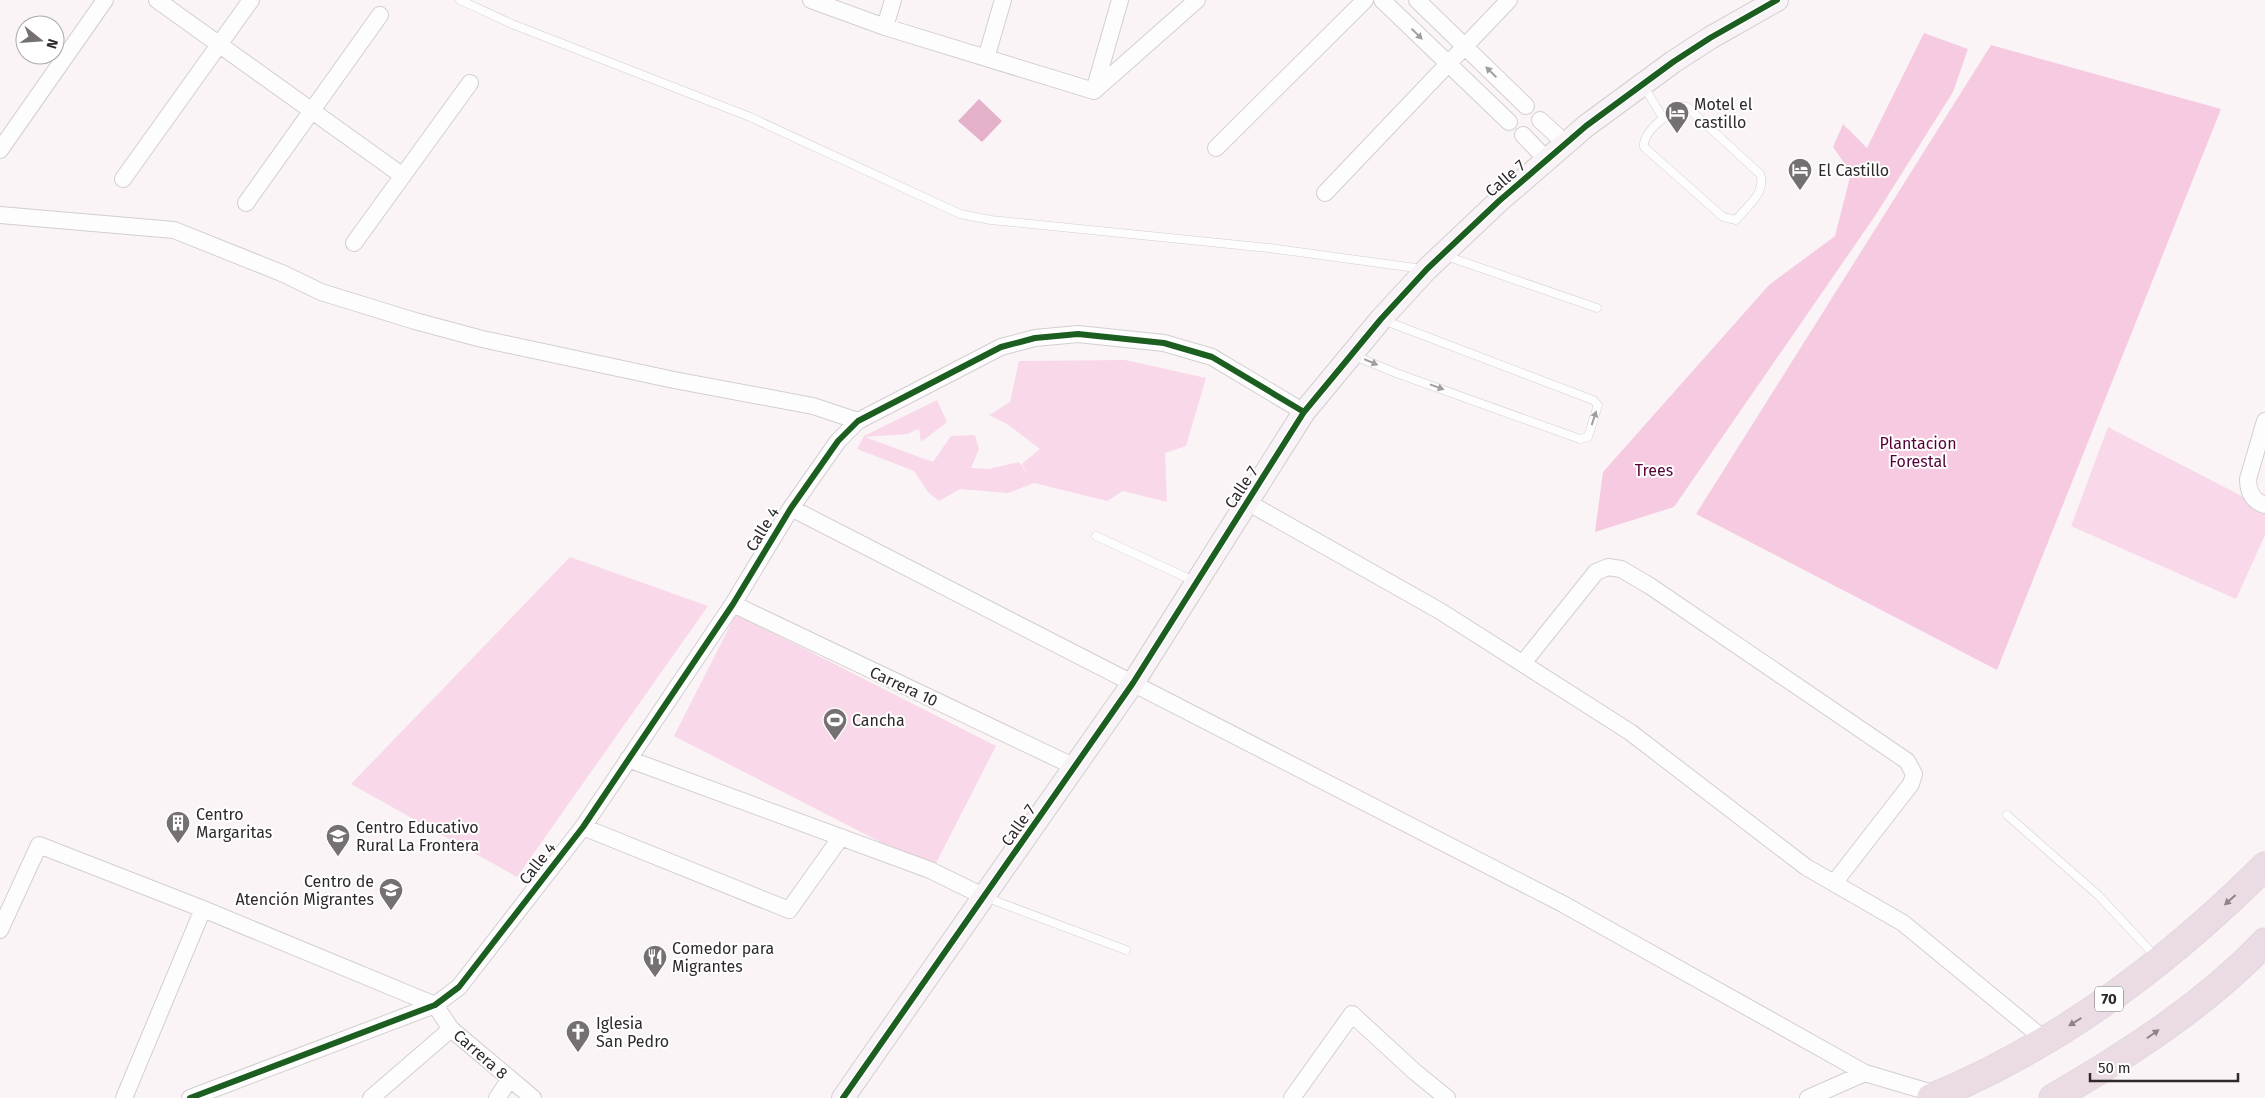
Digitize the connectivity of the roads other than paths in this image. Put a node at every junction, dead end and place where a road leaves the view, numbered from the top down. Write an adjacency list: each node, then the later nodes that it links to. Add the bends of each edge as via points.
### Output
1 (105, 0): 32 (street)
2 (157, 0): 17 (street)
3 (251, 0): 17 (street)
4 (460, 0): 40 (lane, via 512,24 750,116 960,214 991,220)
5 (811, 0): 16 (street)
6 (893, 0): 16 (street)
7 (1003, 0): 19 (street)
8 (1120, 0): 23 (street)
9 (1197, 0): 23 (street)
10 (1365, 0): 31 (street)
11 (1382, 0): 20 (street, one-way to 20)
12 (1417, 0): 18 (street)
13 (1509, 0): 18 (street)
14 (1777, 0): 22 (street, Calle 7, via 1710,38)
15 (380, 16): 25 (street)
16 (885, 27): 19 (street)
17 (220, 44): 25 (street); 35 (street)
18 (1464, 46): 20 (street); 24 (street, one-way to 18)
19 (986, 58): 23 (street)
20 (1448, 63): 28 (street); 36 (street)
21 (470, 83): 34 (street)
22 (1642, 83): 26 (lane); 30 (street, Calle 7)
23 (1094, 91)
24 (1526, 106)
25 (312, 111): 34 (street); 37 (street)
26 (1663, 118): 26 (lane, via 1645,138 1644,146 1723,217 1736,220 1761,191 1763,182 1760,174 1687,107 1679,107)
27 (1540, 120): 30 (street)
28 (1510, 122)
29 (1523, 135): 33 (street)
30 (1566, 144): 33 (street, Calle 7)
31 (1216, 148)
32 (0, 150)
33 (1547, 160): 40 (street, Calle 7)
34 (403, 176): 39 (street)
35 (123, 179)
36 (1325, 193)
37 (246, 203)
38 (0, 215): 45 (street, via 174,230 321,292 415,321 482,339 812,406)
39 (354, 243)
40 (1435, 262): 41 (lane); 42 (street, Calle 7)
41 (1597, 308)
42 (1381, 320): 43 (street, Calle 7); 43 (lane, one-way to 42, via 1580,439 1588,437 1598,405 1593,400)
43 (1351, 354): 44 (street, Calle 7)
44 (1304, 412): 45 (street, Calle 4, via 1212,357 1164,343 1078,334 1035,338 1001,347); 47 (street, Calle 7)
45 (858, 421): 49 (street, Calle 4, via 838,441)
46 (2265, 421): 48 (street, via 2248,479 2248,489 2253,498)
47 (1252, 495): 51 (street, Calle 7); 53 (street)
48 (2265, 505)
49 (791, 508): 52 (street, Calle 4); 54 (street)
50 (1096, 536): 51 (lane)
51 (1197, 582): 54 (street, Calle 7)
52 (733, 604): 55 (street, Calle 4); 56 (street, Carrera 10)
53 (1523, 663): 61 (street, via 1630,732 1806,867); 61 (street, via 1596,572 1608,567 1621,569 1907,761 1914,774 1911,784)
54 (1133, 682): 56 (street, Calle 7); 71 (street, via 1563,904)
55 (628, 759): 58 (street, Calle 4); 59 (street)
56 (1075, 767): 62 (street, Calle 7)
57 (2007, 815): 67 (lane, via 2098,895)
58 (583, 827): 59 (street, via 789,910); 68 (street, Calle 4, via 459,987)
59 (841, 837): 62 (street, via 930,870)
60 (2265, 866): 67 (highway, 70, one-way to 67)
61 (1834, 883): 70 (street, via 1902,923)
62 (985, 897): 66 (lane); 79 (street, Calle 7)
63 (203, 909): 64 (street, via 39,845); 68 (street); 74 (street)
64 (0, 930)
65 (2265, 942): 83 (highway, one-way to 65, via 2126,1053 2185,1011)
66 (1126, 950)
67 (2159, 960): 70 (highway, 70, one-way to 70, via 2114,996)
68 (435, 1005): 69 (street, Carrera 8); 75 (street, Calle 4)
69 (451, 1029): 72 (street, Carrera 8); 76 (street)
70 (2045, 1040): 73 (highway, 70)
71 (1865, 1073): 73 (street); 82 (street)
72 (510, 1079): 77 (street); 78 (street, Carrera 8)
73 (1935, 1096)
74 (124, 1098)
75 (190, 1098)
76 (371, 1098)
77 (497, 1098)
78 (533, 1098)
79 (843, 1098)
80 (1292, 1098): 81 (street, via 1352,1014)
81 (1447, 1098)
82 (1808, 1098)
83 (2053, 1098)

